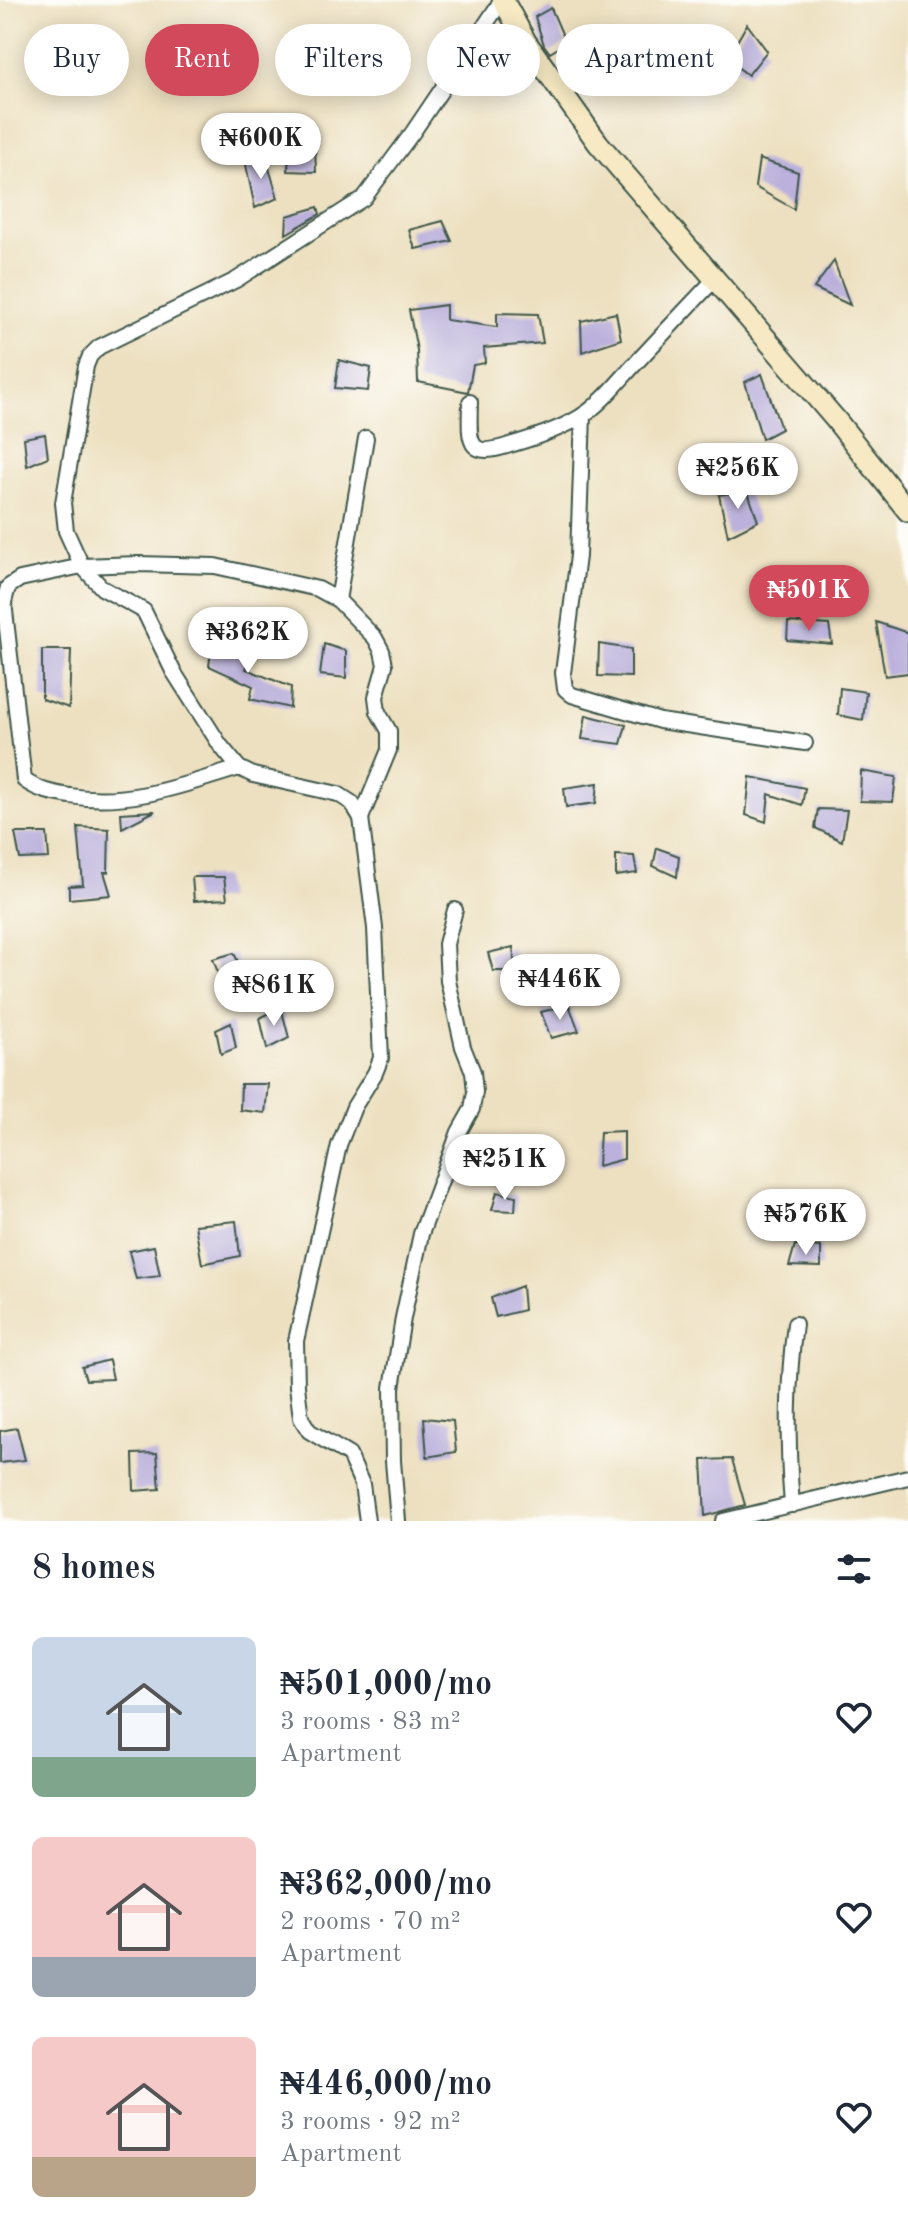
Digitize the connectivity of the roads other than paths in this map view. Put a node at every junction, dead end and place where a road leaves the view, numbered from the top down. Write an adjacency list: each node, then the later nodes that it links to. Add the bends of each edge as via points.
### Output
1 (503, 0): 2 (street, via 526,42 598,143); 7 (street, via 364,198 236,280 90,356 63,503 66,531)
2 (716, 278): 4 (street); 6 (street)
3 (470, 402): 4 (street, via 469,433 482,452 545,434)
4 (583, 415): 9 (street, via 578,556 565,689 660,721)
5 (366, 438): 8 (street)
6 (908, 511)
7 (82, 566): 8 (street, via 215,566 318,589); 10 (street, via 102,588 144,611 173,671); 10 (street, via 20,579 8,587 4,602 24,780 47,793 97,801 133,798)
8 (338, 600): 11 (street, via 375,638 385,665 376,697 389,731 389,750)
9 (805, 743)
10 (239, 768): 11 (street, via 338,794)
11 (361, 818): 16 (street, via 375,928 381,1058 339,1145 296,1341 301,1418 309,1431 349,1455 362,1484)
12 (455, 910): 17 (street, via 446,944 448,981 475,1092 421,1234 403,1318 392,1388)
13 (795, 1324): 15 (street, via 787,1382)
14 (908, 1477): 15 (street)
15 (792, 1505): 18 (street)
16 (367, 1521)
17 (398, 1521)
18 (723, 1521)

